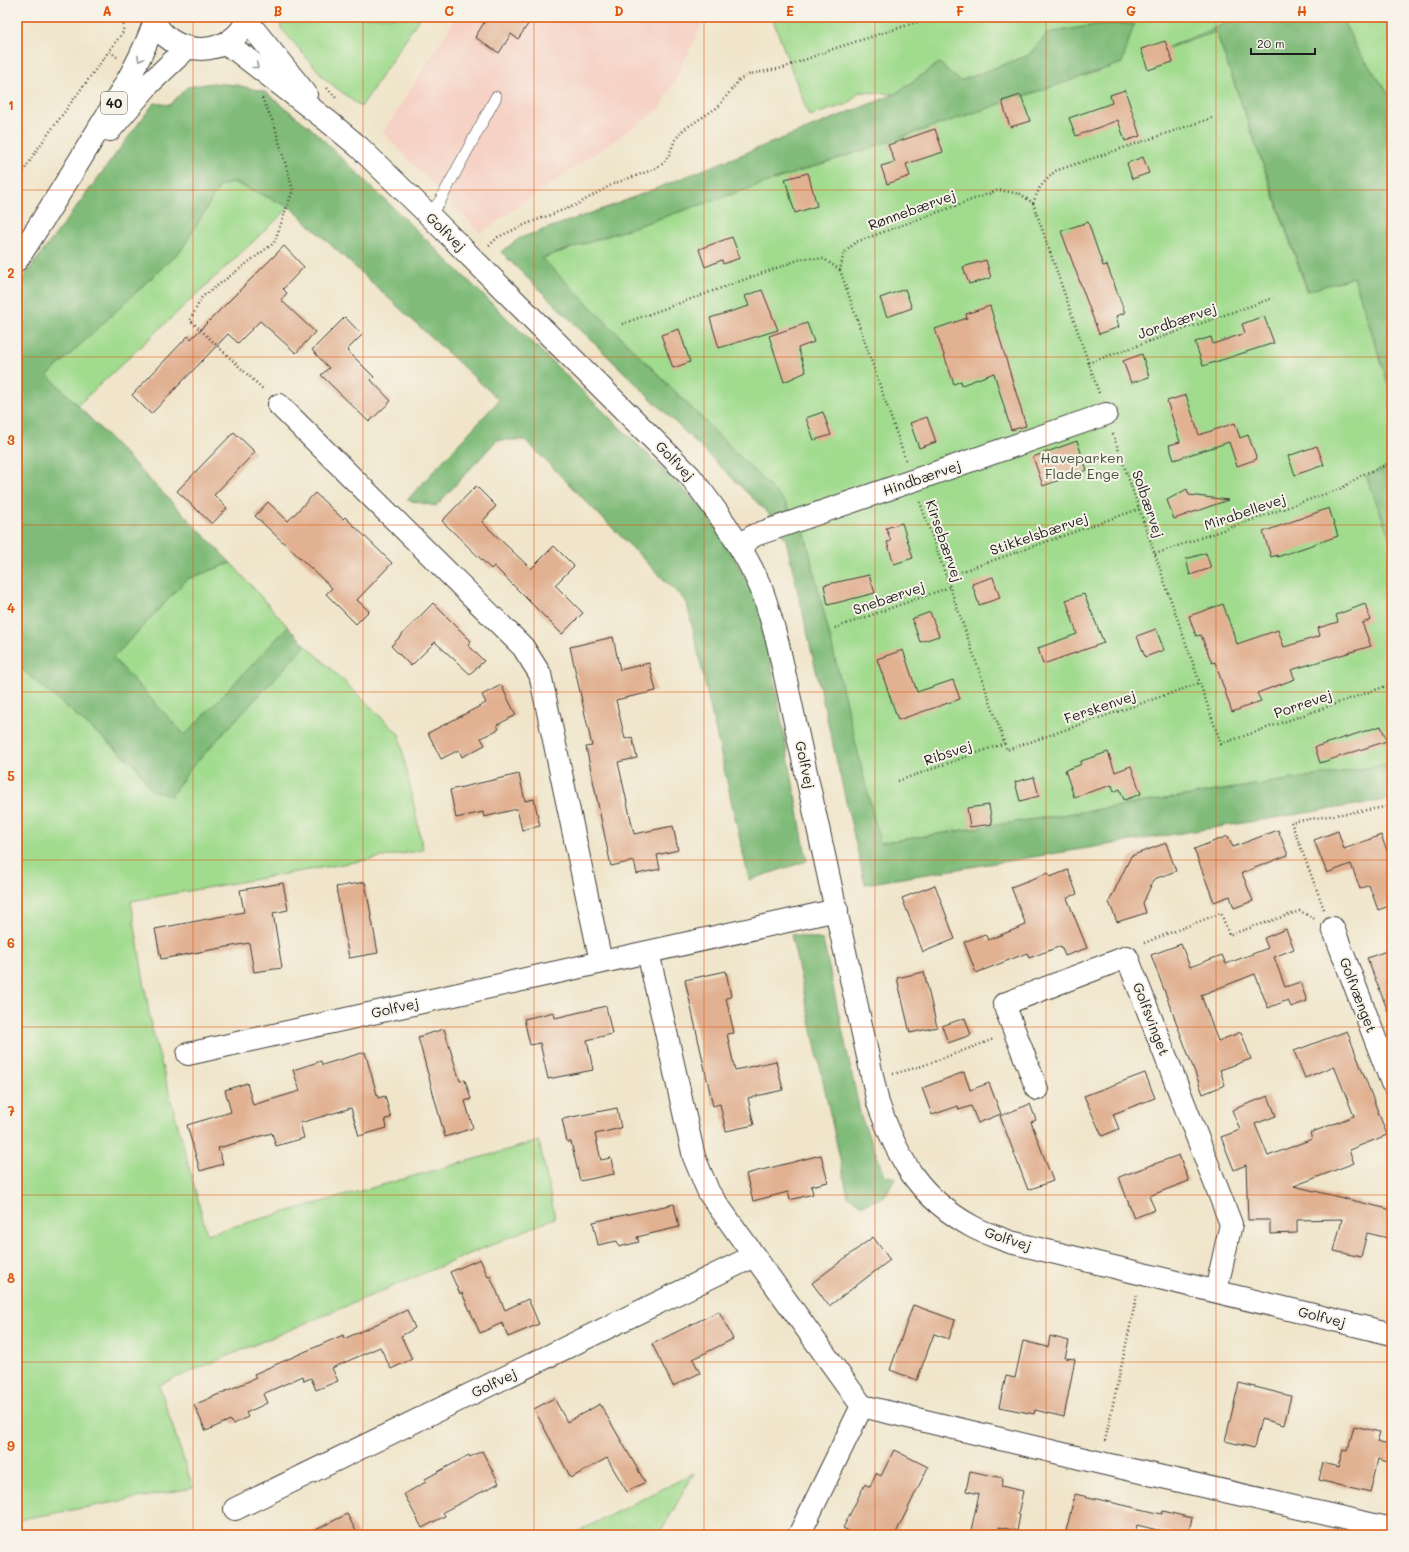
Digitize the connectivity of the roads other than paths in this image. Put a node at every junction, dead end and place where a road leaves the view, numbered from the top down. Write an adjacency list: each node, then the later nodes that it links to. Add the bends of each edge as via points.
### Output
1 (247, 19): 3 (street, 40, via 241,30); 6 (street, Golfvej)
2 (153, 20): 4 (street, 40, via 163,34 174,43); 7 (street, 40, one-way to 7, via 145,49)
3 (224, 44): 4 (street, 40, via 212,49); 6 (street, Golfvej, one-way to 6, via 237,51)
4 (187, 48): 7 (street, 40, via 150,83)
5 (496, 97): 8 (lane, via 440,201)
6 (330, 122): 8 (street, Golfvej)
7 (68, 182): 9 (street, 40)
8 (429, 215): 12 (street, Golfvej, via 690,476)
9 (17, 260)
10 (279, 405): 16 (street, via 523,647 540,674)
11 (1106, 414): 12 (street, Hindbærvej, via 755,535)
12 (740, 545): 13 (street, Golfvej, via 761,589 778,644)
13 (837, 910): 15 (street, Golfvej); 21 (street, Golfvej, via 878,1103 894,1145 907,1169 926,1192 946,1210 974,1228 1010,1242)
14 (1333, 928): 18 (street, Golfvænget)
15 (648, 952): 16 (street, Golfvej); 20 (street, via 694,1157 709,1193)
16 (601, 962): 17 (street, Golfvej)
17 (188, 1054)
18 (1392, 1083)
19 (1037, 1089): 21 (street, Golfsvinget, via 1004,1004 1127,958 1232,1224)
20 (754, 1256): 23 (street); 24 (street, Golfvej)
21 (1216, 1291): 22 (street, Golfvej)
22 (1392, 1334)
23 (862, 1406): 25 (street); 26 (street)
24 (235, 1509)
25 (1392, 1529)
26 (799, 1535)

